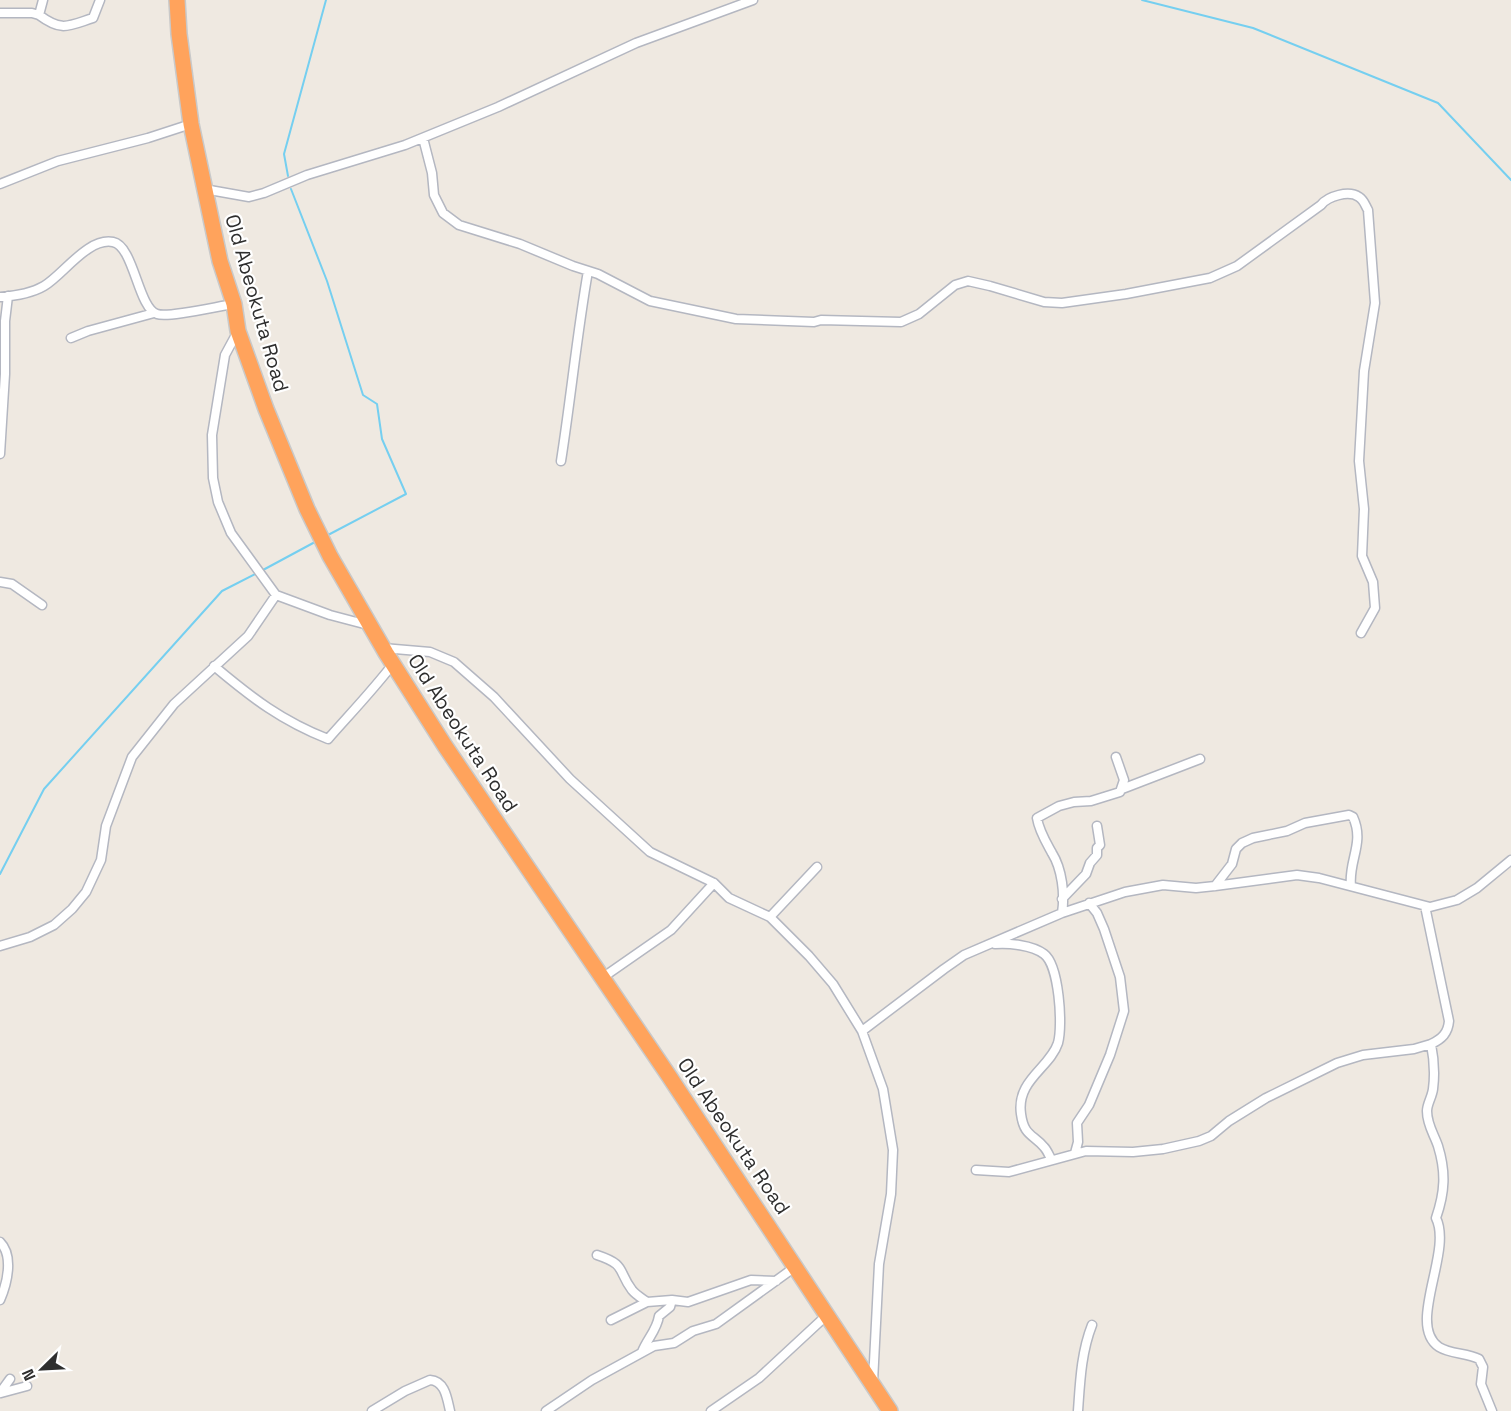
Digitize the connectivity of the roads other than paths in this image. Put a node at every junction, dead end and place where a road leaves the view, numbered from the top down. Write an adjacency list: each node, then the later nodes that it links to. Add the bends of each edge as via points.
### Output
1 (43, 0): 6 (street)
2 (100, 0): 6 (street, via 93,18 64,27 51,25)
3 (177, 0): 7 (highway, Old Abeokuta Road)
4 (753, 0): 8 (street, via 636,43)
5 (0, 13): 6 (street)
6 (39, 15)
7 (191, 124): 9 (street, via 58,161); 10 (highway, Old Abeokuta Road)
8 (423, 138): 10 (street, via 249,197); 11 (street, via 434,195 442,213 459,225)
9 (0, 184)
10 (204, 189): 13 (highway, Old Abeokuta Road)
11 (588, 271): 19 (street); 24 (street, via 651,301 736,319 901,322 919,314 955,285 968,281 1044,302 1062,303 1210,278 1237,266 1324,201 1353,194 1362,198 1368,210 1375,303 1364,370 1359,461 1364,509 1362,556 1373,582 1375,608)
12 (4, 296): 14 (street, via 45,285 92,247 113,242 128,258 147,306); 17 (street, via 6,374)
13 (234, 304): 14 (street, via 174,314); 15 (highway, Old Abeokuta Road)
14 (154, 313): 16 (street)
15 (238, 331): 21 (street, via 225,355 212,435 213,478 231,533); 23 (highway, Old Abeokuta Road, via 307,509)
16 (72, 338)
17 (0, 444): 18 (street)
18 (0, 454)
19 (561, 461)
20 (0, 582): 22 (street, via 12,584)
21 (276, 595): 23 (street); 27 (street, via 248,636)
22 (42, 605)
23 (369, 625): 25 (highway, Old Abeokuta Road)
24 (1361, 633)
25 (383, 648): 26 (highway, Old Abeokuta Road); 34 (street, via 430,652 454,662 494,697 570,779 650,852)
26 (393, 664): 27 (street, via 328,739 300,728 254,699); 44 (highway, Old Abeokuta Road)
27 (214, 666): 43 (street, via 174,704 132,757 106,826 101,860 86,892 54,925)
28 (1116, 758): 30 (street, via 1124,780)
29 (1200, 759): 30 (street)
30 (1122, 789): 37 (street, via 1111,796 1059,806 1037,818 1057,863)
31 (1097, 826): 37 (street, via 1097,855 1086,874)
32 (1511, 860): 39 (street, via 1457,900)
33 (817, 867): 41 (street)
34 (714, 883): 41 (street, via 729,898); 44 (street, via 671,930)
35 (1215, 886): 36 (street, via 1297,875); 36 (street, via 1242,843 1305,823 1349,815 1359,840); 38 (street, via 1163,885)
36 (1351, 886): 39 (street)
37 (1062, 899): 40 (street)
38 (1089, 903): 40 (street); 47 (street, via 1104,929 1120,976 1124,1011 1110,1055 1077,1123)
39 (1425, 906): 46 (street, via 1449,1021 1446,1032)
40 (1062, 913): 42 (street)
41 (770, 916): 45 (street, via 833,984)
42 (988, 944): 45 (street, via 944,969); 48 (street, via 1006,943 1046,954 1056,974 1060,1000 1058,1043 1025,1088 1020,1113 1026,1131)
43 (0, 946)
44 (602, 978): 52 (highway, Old Abeokuta Road)
45 (862, 1031): 62 (street, via 883,1089 893,1150 890,1203 879,1264)
46 (1431, 1044): 47 (street, via 1337,1063 1266,1098 1199,1141 1163,1149); 71 (street, via 1434,1071 1428,1123 1444,1174 1436,1218 1440,1252 1428,1331 1442,1349 1479,1359 1483,1367 1481,1384)
47 (1075, 1153): 48 (street)
48 (1051, 1159): 49 (street, via 1010,1172)
49 (976, 1170)
50 (0, 1242): 54 (street, via 8,1265)
51 (597, 1255): 56 (street, via 622,1268 633,1291)
52 (795, 1267): 53 (street); 57 (highway, Old Abeokuta Road)
53 (776, 1281): 55 (street, via 751,1280 688,1302); 60 (street, via 716,1324)
54 (0, 1300)
55 (672, 1300): 56 (street); 60 (street, via 659,1316 657,1329)
56 (647, 1302): 58 (street)
57 (827, 1316): 62 (highway, Old Abeokuta Road); 68 (street, via 759,1378)
58 (611, 1320)
59 (1092, 1325): 70 (street, via 1079,1383)
60 (642, 1352): 67 (street)
61 (10, 1379): 64 (street)
62 (873, 1385): 69 (highway, Old Abeokuta Road)
63 (27, 1386): 64 (street)
64 (0, 1393)
65 (372, 1411): 66 (street, via 430,1380 439,1382)
66 (450, 1411)
67 (546, 1411)
68 (711, 1411)
69 (890, 1411)
70 (1078, 1411)
71 (1492, 1411)

